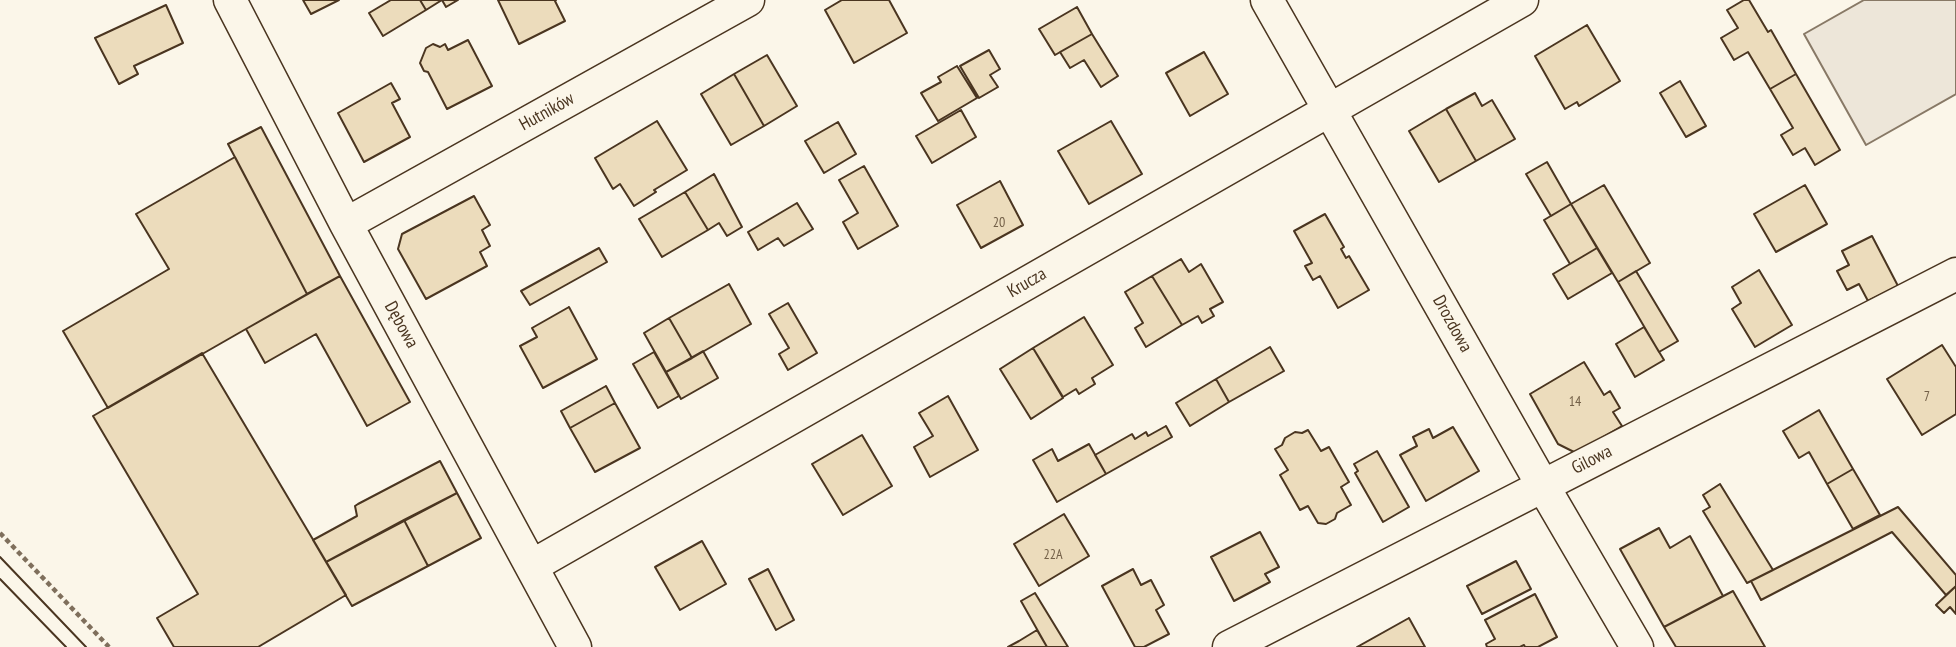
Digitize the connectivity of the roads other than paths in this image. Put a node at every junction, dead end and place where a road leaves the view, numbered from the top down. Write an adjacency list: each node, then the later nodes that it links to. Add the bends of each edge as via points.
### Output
1 (230, 0): 6 (street, Dębowa)
2 (748, 0): 6 (street, Hutników)
3 (1267, 0): 5 (street, Drozdowa)
4 (1522, 0): 5 (street, Krucza)
5 (1331, 110): 8 (street, Drozdowa); 9 (street, Krucza)
6 (346, 224): 9 (street, Dębowa)
7 (1956, 274): 8 (street, Gilowa)
8 (1543, 486): 11 (street, Gilowa); 12 (street, Drozdowa)
9 (532, 566): 10 (street, Dębowa)
10 (575, 647)
11 (1228, 647)
12 (1637, 647)

